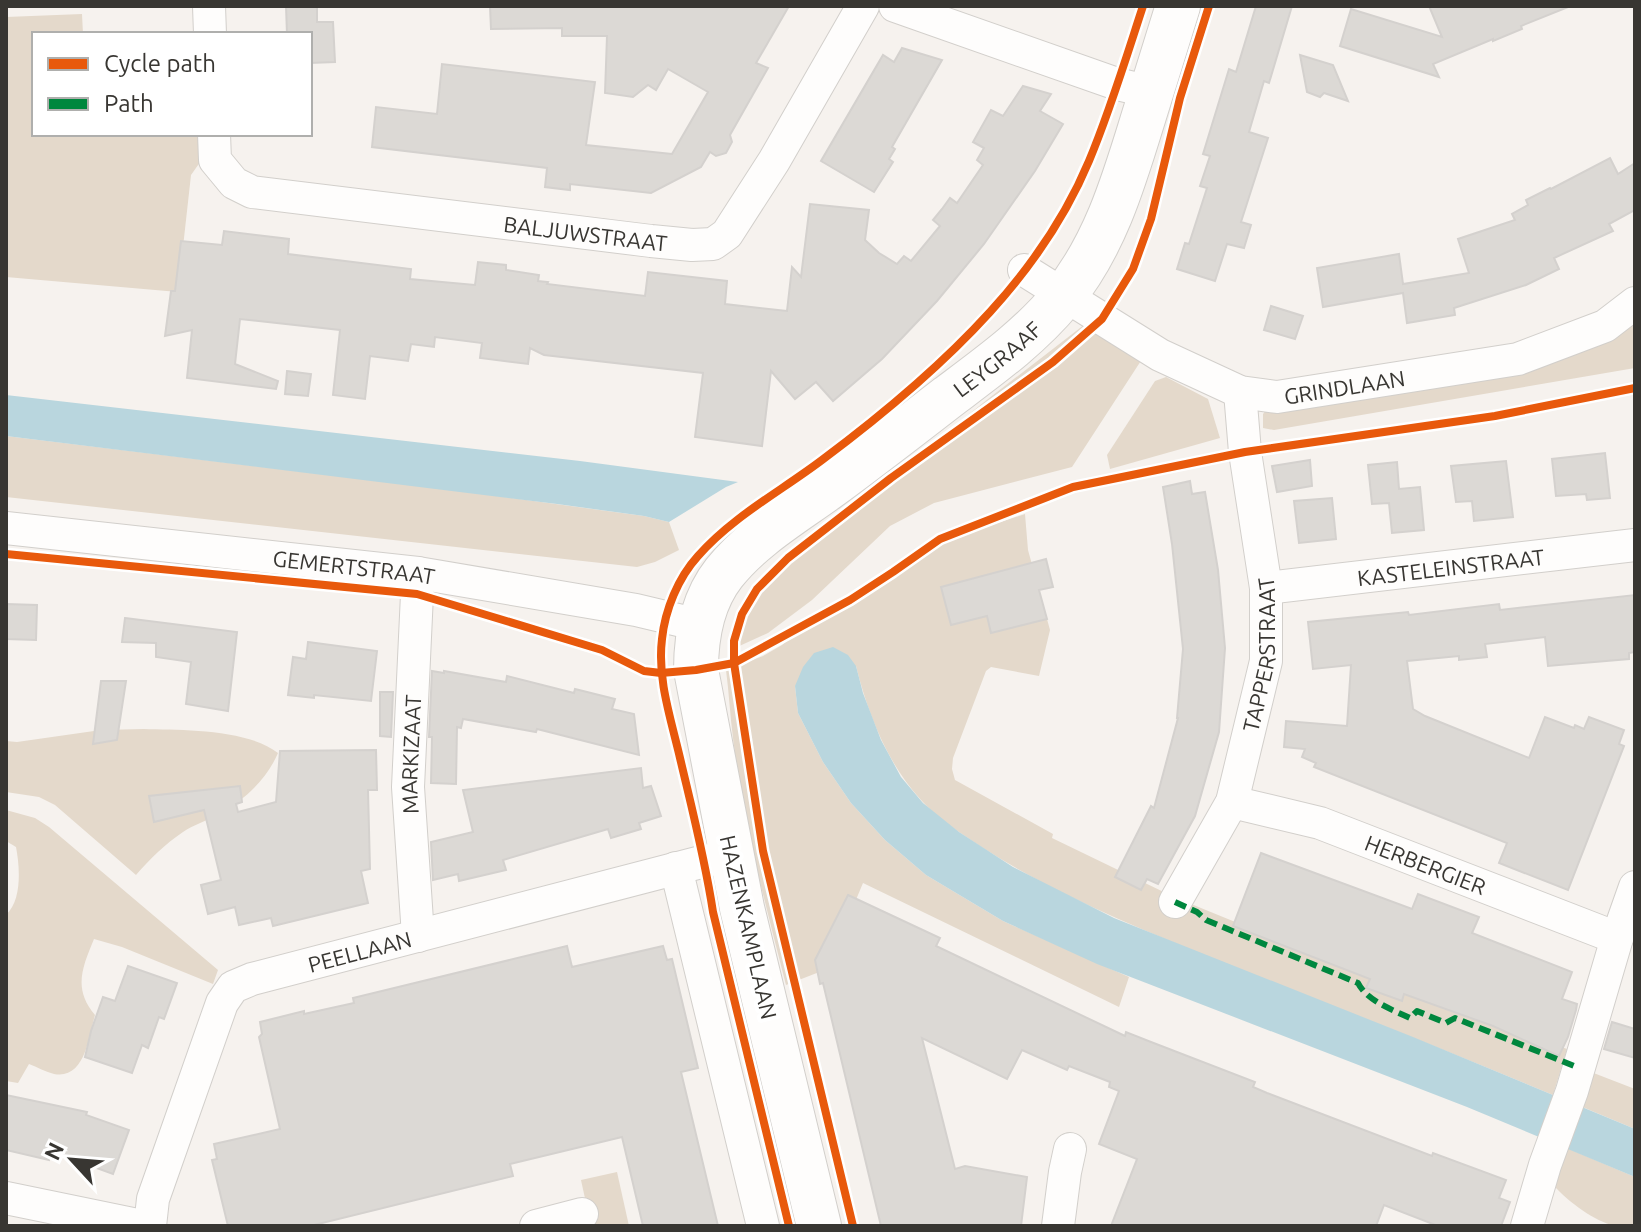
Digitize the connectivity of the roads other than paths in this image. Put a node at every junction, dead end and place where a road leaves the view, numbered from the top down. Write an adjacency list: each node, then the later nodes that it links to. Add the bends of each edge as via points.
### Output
1 (209, 6): 5 (street)
2 (863, 6): 7 (street, BALJUWSTRAAT, via 774,161 727,234 713,244 252,192 234,183 215,160)
3 (895, 6): 6 (street)
4 (1178, 6): 6 (street, LEYGRAAF)
5 (210, 32)
6 (1151, 92): 9 (street, LEYGRAAF, via 1111,216)
7 (214, 136)
8 (1024, 270): 9 (street, GRINDLAAN)
9 (1064, 295): 11 (street, GRINDLAAN, via 1160,355); 16 (street, LEYGRAAF, via 1038,326 984,370 748,546 711,593)
10 (1635, 303): 11 (street, GRINDLAAN, via 1605,326 1518,359 1277,397)
11 (1240, 392): 15 (street, TAPPERSTRAAT)
12 (6, 528): 14 (street, GEMERTSTRAAT)
13 (1635, 545): 15 (street, KASTELEINSTRAAT)
14 (418, 573): 16 (street, GEMERTSTRAAT); 22 (street, MARKIZAAT, via 408,787)
15 (1266, 588): 17 (street, TAPPERSTRAAT, via 1266,661)
16 (699, 625): 18 (street, HAZENKAMPLAAN, via 696,670)
17 (1232, 802): 21 (street, TAPPERSTRAAT); 23 (street, HERBERGIER, via 1320,823)
18 (732, 856): 19 (street, PEELLAAN); 31 (street, HAZENKAMPLAAN)
19 (676, 868): 22 (street, PEELLAAN); 30 (street)
20 (1635, 887): 23 (street)
21 (1175, 902)
22 (418, 936): 28 (street, PEELLAAN, via 233,987 222,1003 153,1199)
23 (1617, 938): 33 (street)
24 (1070, 1149): 32 (street)
25 (6, 1198): 27 (street)
26 (582, 1214): 29 (street)
27 (142, 1226)
28 (150, 1226)
29 (536, 1226)
30 (763, 1226)
31 (819, 1226)
32 (1058, 1226)
33 (1528, 1226)

